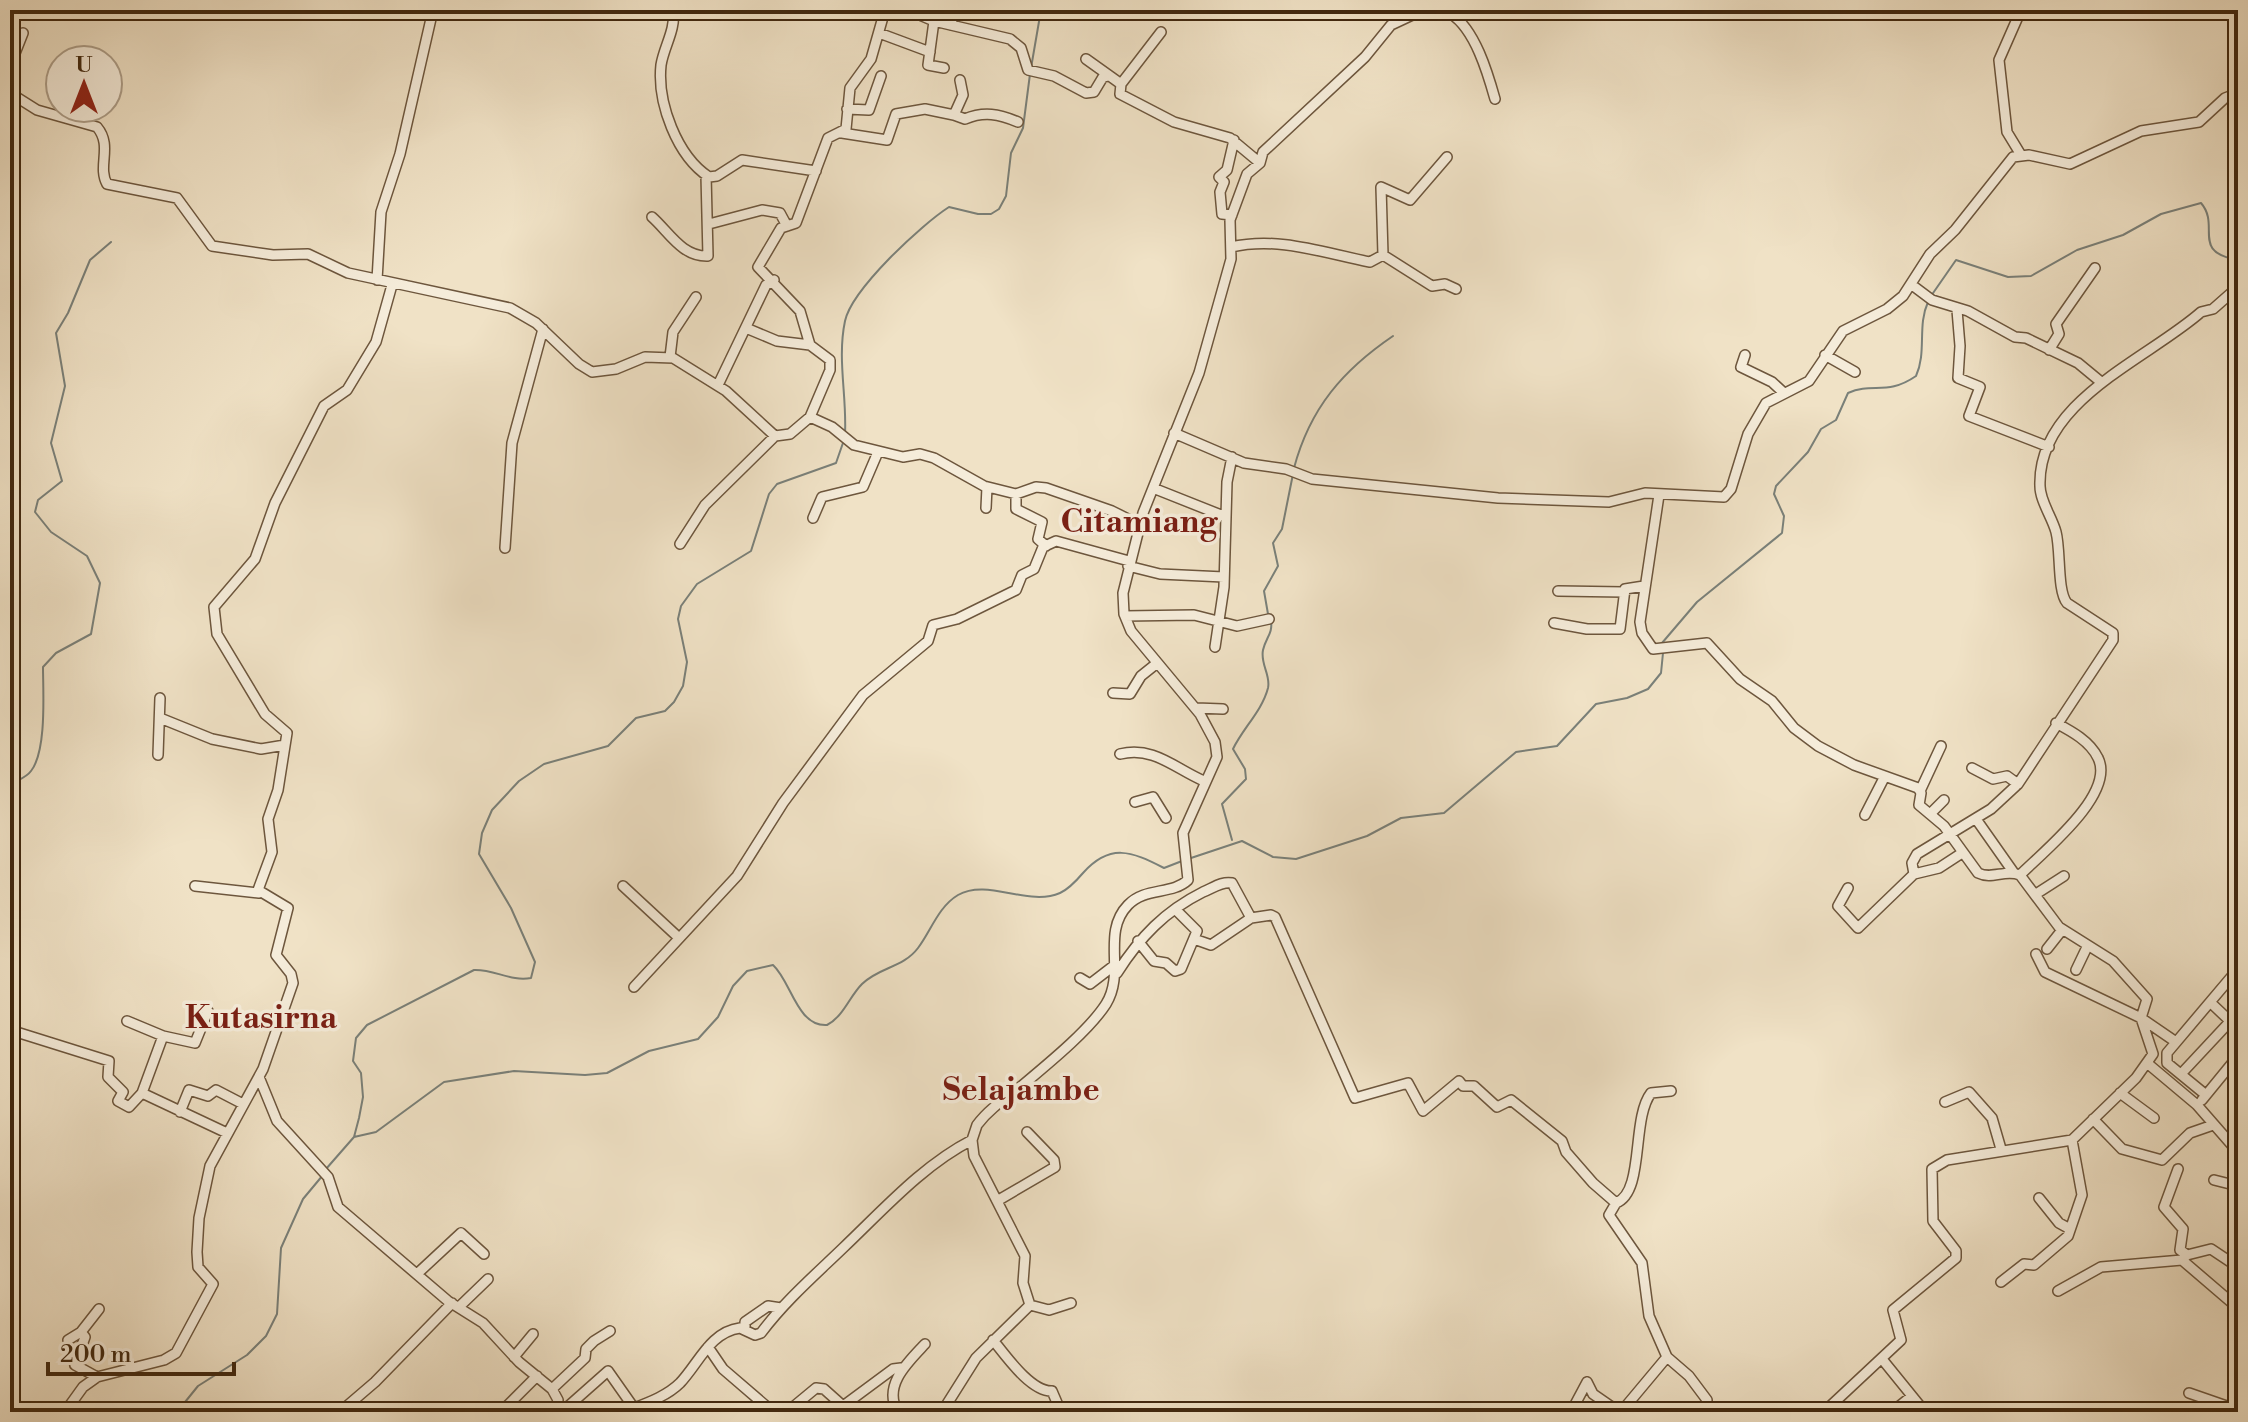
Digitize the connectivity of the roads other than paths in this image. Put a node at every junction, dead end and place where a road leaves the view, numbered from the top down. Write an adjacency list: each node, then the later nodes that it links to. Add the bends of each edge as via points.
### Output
1 (433, 10): 42 (street, via 381,212)
2 (673, 10): 34 (street, via 662,61 664,93 683,152)
3 (885, 10): 13 (street)
4 (908, 10): 9 (street)
5 (954, 10): 10 (street)
6 (1424, 10): 8 (street); 32 (street, via 1391,25 1365,57 1268,147)
7 (2021, 10): 30 (street, via 1999,60 2007,132)
8 (1442, 11): 24 (street, via 1456,18 1480,52)
9 (934, 21): 10 (street); 14 (street)
10 (951, 25): 19 (street, via 1017,43 1028,70 1054,76 1086,93 1094,92)
11 (1161, 32): 21 (street)
12 (23, 33): 16 (street)
13 (879, 33): 14 (street); 25 (street, via 871,59 854,78)
14 (930, 52): 17 (street, via 928,66)
15 (1086, 59): 19 (street)
16 (10, 66)
17 (944, 68)
18 (881, 76): 25 (street, via 869,110)
19 (1108, 76): 21 (street)
20 (960, 80): 26 (street, via 963,95)
21 (1121, 84): 29 (street, via 1118,92 1174,122)
22 (10, 93): 42 (street, via 37,110 97,127 106,147 104,181 177,198 212,246 308,254 332,268)
23 (2238, 93): 30 (street, via 2199,122 2141,131 2083,160 2063,165)
24 (1495, 99)
25 (847, 109): 28 (street)
26 (954, 115): 27 (street, via 965,119 990,114); 28 (street, via 925,109 896,114 887,140)
27 (1018, 122)
28 (842, 133): 33 (street, via 828,138)
29 (1234, 140): 32 (street); 35 (street, via 1227,170 1219,177 1224,181 1222,214)
30 (2021, 155): 45 (street, via 2001,169 1930,254)
31 (1447, 157): 40 (street, via 1410,200 1381,187)
32 (1260, 163): 35 (street, via 1247,174)
33 (816, 171): 34 (street, via 748,160 717,176); 38 (street, via 796,223)
34 (706, 175): 37 (street)
35 (1232, 215): 39 (street)
36 (652, 217): 37 (street, via 670,240 704,257 710,252)
37 (709, 224): 38 (street, via 769,209 780,213)
38 (787, 226): 43 (street, via 758,267)
39 (1231, 247): 40 (street, via 1306,246 1370,262); 62 (street, via 1199,373)
40 (1383, 255): 47 (street, via 1432,286)
41 (2095, 268): 53 (street, via 2056,324 2059,334)
42 (377, 280): 44 (street)
43 (774, 280): 50 (street, via 766,285); 52 (street, via 802,313)
44 (392, 285): 51 (street, via 510,308); 95 (street, via 376,342 347,390 324,406 275,503 255,559 214,605 217,634 269,721 286,731)
45 (1912, 285): 49 (street); 55 (street, via 1892,306 1843,331)
46 (2238, 287): 58 (street)
47 (1456, 289)
48 (696, 297): 56 (street, via 673,332)
49 (1957, 310): 53 (street); 64 (street, via 1958,378 1980,387 1969,416)
50 (746, 328): 52 (street, via 777,341); 59 (street)
51 (543, 329): 56 (street, via 592,372 645,357); 77 (street, via 512,443)
52 (810, 345): 61 (street, via 831,363)
53 (2049, 350): 58 (street, via 2078,363)
54 (1745, 355): 60 (street, via 1741,367)
55 (1825, 355): 57 (street); 60 (street, via 1809,381)
56 (670, 357): 59 (street)
57 (1855, 372)
58 (2101, 382): 64 (street, via 2084,395)
59 (718, 385): 63 (street)
60 (1784, 393): 70 (street, via 1770,399 1751,426 1727,496)
61 (810, 417): 63 (street, via 797,430); 65 (street, via 854,445)
62 (1174, 433): 66 (street); 68 (street)
63 (775, 436): 75 (street, via 705,505)
64 (2049, 447): 94 (street, via 2040,490 2056,531 2063,597 2114,636 2108,653)
65 (878, 452): 67 (street, via 934,458); 73 (street, via 863,487 822,497)
66 (1232, 457): 70 (street, via 1312,479 1498,498 1603,502); 72 (street)
67 (987, 487): 69 (street); 71 (street)
68 (1153, 488): 72 (street); 74 (street)
69 (1016, 494): 74 (street, via 1046,488); 76 (street, via 1016,509 1042,522 1038,539)
70 (1659, 495): 80 (street)
71 (986, 508)
72 (1226, 517): 79 (street)
73 (813, 518)
74 (1140, 525): 78 (street)
75 (680, 544)
76 (1046, 546): 78 (street, via 1060,541); 123 (street, via 1016,590 933,625 928,641 863,695 737,876)
77 (505, 548)
78 (1128, 564): 79 (street, via 1160,574); 83 (street)
79 (1224, 577): 85 (street)
80 (1644, 586): 82 (street); 100 (street, via 1641,629 1653,649 1707,643 1807,738)
81 (1558, 591): 82 (street)
82 (1624, 592): 86 (street, via 1620,629)
83 (1125, 616): 85 (street, via 1194,615); 88 (street)
84 (1269, 619): 85 (street, via 1237,626)
85 (1218, 622): 87 (street)
86 (1554, 623)
87 (1215, 647)
88 (1156, 664): 89 (street, via 1130,694); 91 (street)
89 (1113, 693)
90 (160, 698): 93 (street)
91 (1196, 708): 92 (street); 101 (street, via 1217,748)
92 (1223, 709)
93 (160, 718): 95 (street, via 212,739 261,749); 98 (street)
94 (2056, 723): 102 (street); 113 (street, via 2092,749 2101,768 2099,784 2082,812)
95 (285, 745): 118 (street, via 268,819 272,852)
96 (1941, 746): 103 (street)
97 (1120, 754): 101 (street, via 1153,753)
98 (158, 755)
99 (1972, 768): 102 (street)
100 (1885, 776): 103 (street); 107 (street)
101 (1204, 781): 129 (street, via 1183,833 1189,878 1142,895 1122,912 1114,933)
102 (2018, 784): 109 (street)
103 (1920, 791): 106 (street, via 1919,804)
104 (1944, 800): 106 (street)
105 (1135, 802): 108 (street, via 1153,797)
106 (1930, 814): 110 (street)
107 (1865, 815)
108 (1166, 818)
109 (1976, 819): 110 (street); 113 (street)
110 (1950, 833): 111 (street); 112 (street, via 1917,854 1911,865)
111 (1962, 853): 112 (street, via 1939,868); 113 (street, via 1985,876)
112 (1914, 874): 117 (street, via 1858,928 1838,906)
113 (2017, 874): 119 (street)
114 (2064, 876): 119 (street)
115 (195, 886): 118 (street)
116 (623, 886): 123 (street)
117 (1848, 888)
118 (259, 893): 147 (street, via 288,908 276,955 293,983)
119 (2036, 894): 122 (street)
120 (1175, 909): 121 (street, via 1230,881); 124 (street, via 1196,929); 125 (street)
121 (1251, 918): 124 (street, via 1211,945); 170 (street, via 1275,917 1355,1098 1408,1083 1423,1111 1459,1081 1474,1086 1497,1107 1511,1100 1562,1141 1593,1183)
122 (2062, 930): 126 (street); 127 (street)
123 (678, 937): 134 (street)
124 (1194, 939): 125 (street, via 1183,966 1175,971 1154,961)
125 (1138, 941): 132 (street)
126 (2087, 947): 130 (street); 138 (street, via 2113,961 2140,988 2147,1002)
127 (2047, 949)
128 (2036, 954): 138 (street, via 2045,972)
129 (1116, 964): 132 (street); 133 (street, via 1090,984)
130 (2076, 970)
131 (2237, 974): 135 (street)
132 (1115, 976): 161 (street, via 1105,1006 983,1118)
133 (1080, 978)
134 (634, 987)
135 (2211, 1003): 140 (street); 143 (street)
136 (208, 1011): 142 (street, via 195,1043)
137 (2238, 1013): 140 (street)
138 (2141, 1018): 143 (street); 145 (street, via 2154,1047)
139 (127, 1021): 142 (street)
140 (2230, 1021): 146 (street)
141 (10, 1030): 149 (street, via 109,1061 108,1077 123,1092 118,1101 129,1107)
142 (163, 1036): 149 (street)
143 (2176, 1042): 146 (street, via 2166,1061)
144 (2238, 1056): 151 (street)
145 (2147, 1063): 150 (street); 154 (street)
146 (2181, 1074): 151 (street)
147 (259, 1077): 153 (street); 175 (street, via 277,1121 328,1177 338,1207)
148 (1671, 1091): 170 (street, via 1647,1098 1638,1123 1633,1182)
149 (142, 1093): 155 (street)
150 (2120, 1093): 156 (street); 157 (street)
151 (2206, 1095): 154 (street)
152 (1945, 1102): 163 (street, via 1973,1089 1992,1118)
153 (243, 1104): 155 (street, via 216,1090 208,1096 189,1090); 160 (street)
154 (2197, 1105): 158 (street)
155 (180, 1112): 160 (street)
156 (2154, 1118)
157 (2093, 1119): 158 (street, via 2122,1149 2162,1160 2190,1133); 162 (street)
158 (2213, 1125): 164 (street)
159 (1027, 1132): 169 (street, via 1055,1167)
160 (227, 1133): 198 (street, via 210,1166 197,1235 198,1267 213,1283 179,1348 164,1360)
161 (972, 1140): 169 (street, via 974,1156); 182 (street, via 895,1198)
162 (2072, 1140): 163 (street); 171 (street, via 2083,1190)
163 (2001, 1149): 195 (street, via 1947,1160 1932,1169 1933,1221 1956,1258 1893,1310 1901,1340)
164 (2238, 1152)
165 (2178, 1169): 173 (street, via 2164,1209 2183,1229)
166 (2214, 1180): 167 (street)
167 (2238, 1186)
168 (2039, 1198): 171 (street)
169 (997, 1201): 181 (street, via 1025,1256 1023,1283)
170 (1616, 1203): 194 (street, via 1609,1215 1642,1263 1650,1320)
171 (2070, 1229): 177 (street, via 2056,1248)
172 (484, 1254): 175 (street, via 461,1233)
173 (2184, 1257): 174 (street, via 2211,1249); 178 (street, via 2101,1267); 183 (street)
174 (2238, 1267)
175 (418, 1273): 180 (street)
176 (488, 1279): 180 (street)
177 (2001, 1282)
178 (2058, 1291)
179 (1071, 1303): 181 (street, via 1049,1310)
180 (456, 1304): 193 (street, via 483,1323); 206 (street)
181 (1030, 1305): 190 (street)
182 (781, 1308): 185 (street, via 768,1306 745,1322); 185 (street, via 757,1335)
183 (2238, 1308)
184 (99, 1309): 187 (street)
185 (745, 1328): 192 (street, via 723,1332)
186 (610, 1331): 199 (street, via 586,1349 585,1358)
187 (81, 1332): 189 (street); 198 (street, via 85,1336 75,1365)
188 (533, 1334): 193 (street)
189 (68, 1340)
190 (993, 1340): 210 (street, via 971,1364); 211 (street, via 1016,1370 1041,1391 1052,1391)
191 (925, 1344): 196 (street)
192 (708, 1347): 203 (street, via 680,1383 637,1407 608,1371 564,1410); 208 (street, via 721,1367)
193 (514, 1357): 197 (street)
194 (1667, 1357): 213 (street); 214 (street, via 1707,1400)
195 (1882, 1359): 201 (street); 215 (street)
196 (901, 1368): 204 (street); 209 (street, via 843,1406 816,1388)
197 (537, 1376): 199 (street); 207 (street)
198 (97, 1377): 205 (street)
199 (552, 1389): 203 (street, via 558,1400)
200 (2189, 1393): 202 (street)
201 (1912, 1396): 216 (street); 217 (street)
202 (2237, 1408)
203 (554, 1410)
204 (895, 1411)
205 (65, 1412)
206 (340, 1412)
207 (501, 1412)
208 (773, 1412)
209 (787, 1412)
210 (942, 1412)
211 (1061, 1412)
212 (1571, 1412): 213 (street, via 1587,1382 1593,1394)
213 (1620, 1412)
214 (1706, 1412)
215 (1824, 1412)
216 (1892, 1412)
217 (1925, 1412)

